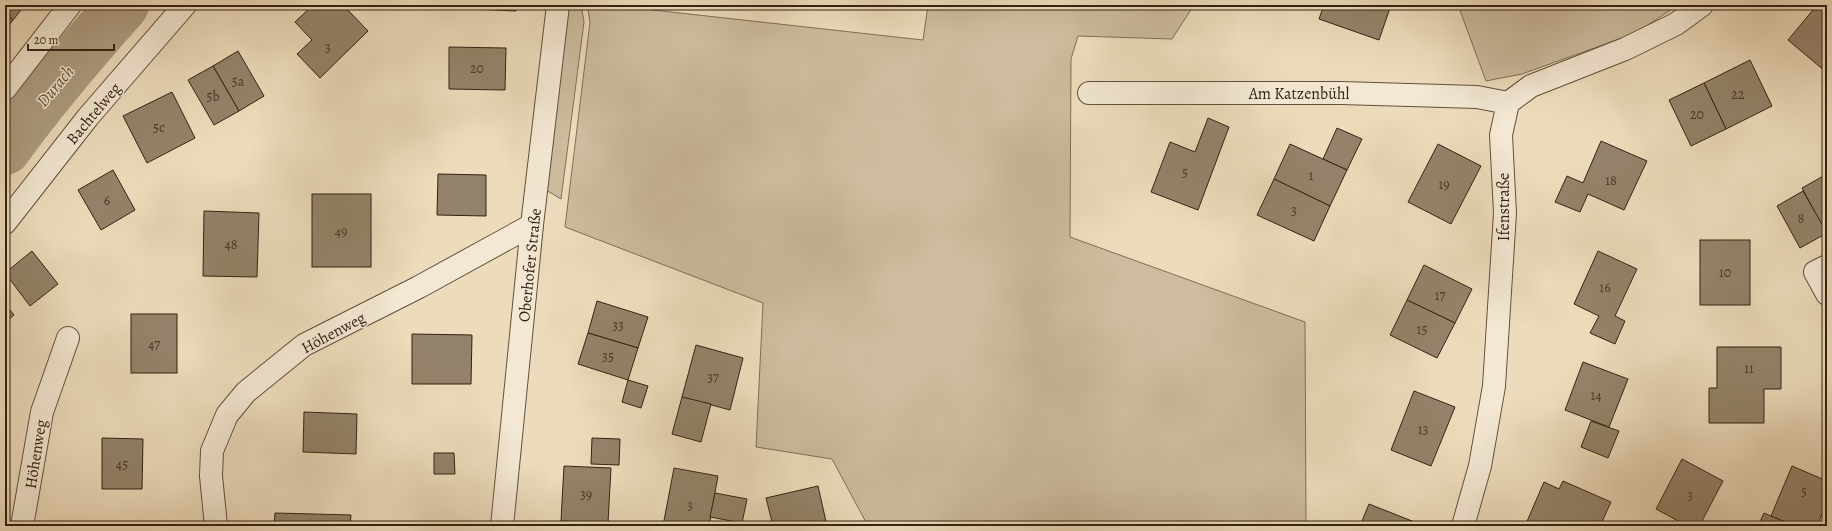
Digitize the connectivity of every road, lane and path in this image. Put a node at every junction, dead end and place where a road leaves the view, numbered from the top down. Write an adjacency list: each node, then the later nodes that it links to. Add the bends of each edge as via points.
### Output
1 (70, 5): 5 (street)
2 (185, 5): 8 (street, Bachtelweg, via 88,117)
3 (558, 5): 9 (street, Oberhofer Straße)
4 (1702, 5): 7 (street, via 1676,24 1625,49 1531,86)
5 (5, 89)
6 (1089, 93): 7 (street, Am Katzenbühl, via 1341,93 1477,97)
7 (1508, 103): 16 (street, Ifenstraße, via 1501,135 1505,213 1494,386 1480,466)
8 (5, 223)
9 (532, 225): 14 (street, Höhenweg, via 419,287 304,345 246,392 227,415 212,451 211,476); 15 (street, Oberhofer Straße)
10 (1827, 266): 11 (street, via 1815,272)
11 (1827, 294)
12 (68, 338): 13 (street, Höhenweg, via 42,412)
13 (22, 526)
14 (216, 526)
15 (502, 526)
16 (1463, 526)

